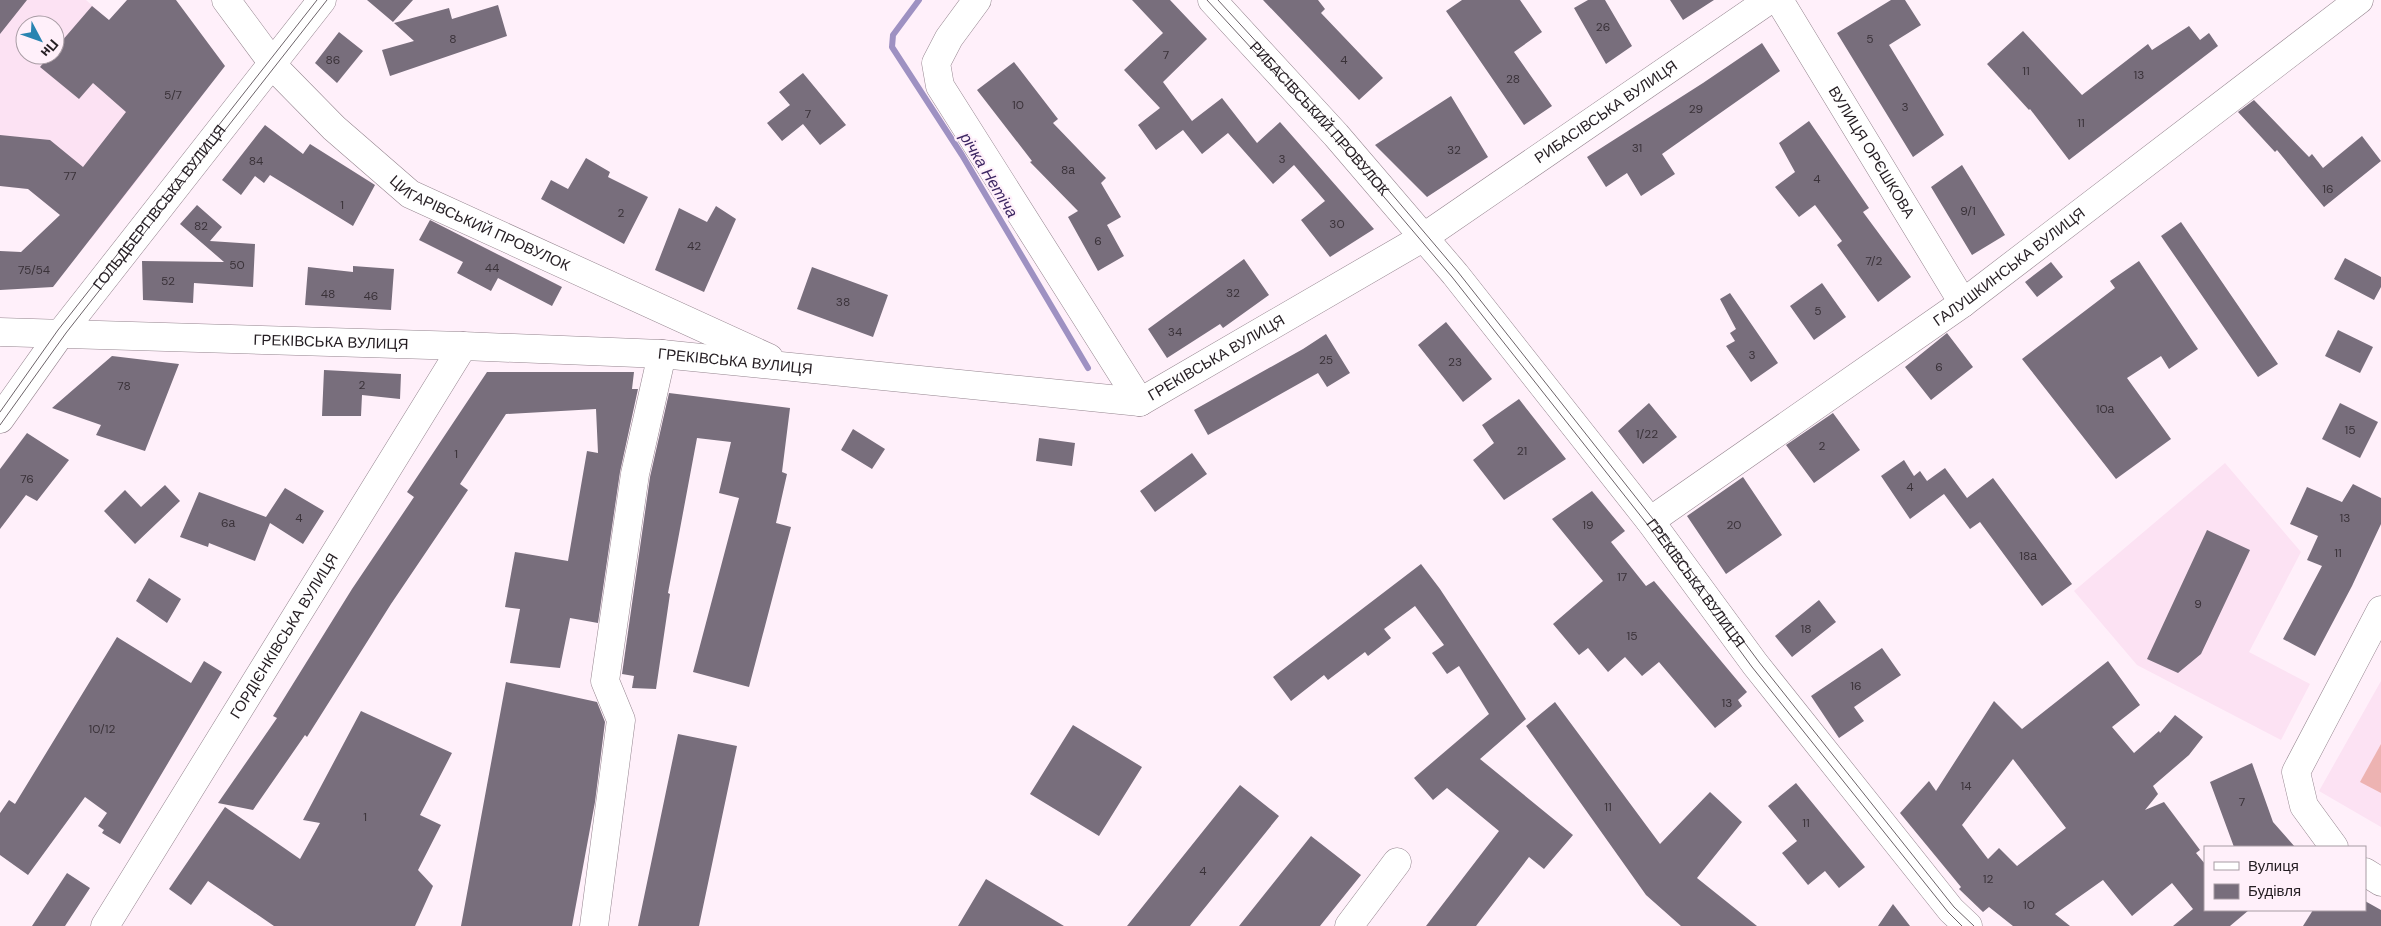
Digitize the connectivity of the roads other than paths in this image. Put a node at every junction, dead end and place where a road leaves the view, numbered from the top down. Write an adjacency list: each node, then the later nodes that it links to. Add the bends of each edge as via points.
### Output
1 (226, 0): 8 (street, ЦИГАРІВСЬКИЙ ПРОВУЛОК)
2 (322, 0): 8 (street, ГОЛЬДБЕРГІВСЬКА ВУЛИЦЯ)
3 (977, 0): 16 (street, via 949,38 936,63 940,86)
4 (1212, 0): 9 (street, РИБАСІВСЬКИЙ ПРОВУЛОК, via 1336,135)
5 (1769, 0): 9 (street, РИБАСІВСЬКА ВУЛИЦЯ)
6 (1779, 0): 10 (street, ВУЛИЦЯ ОРЄШКОВА)
7 (2359, 0): 10 (street, ГАЛУШКИНСЬКА ВУЛИЦЯ)
8 (272, 63): 12 (street, ГОЛЬДБЕРГІВСЬКА ВУЛИЦЯ); 15 (street, ЦИГАРІВСЬКИЙ ПРОВУЛОК, via 334,128 410,194)
9 (1434, 231): 16 (street, ГРЕКІВСЬКА ВУЛИЦЯ); 18 (street, ГРЕКІВСЬКА ВУЛИЦЯ)
10 (1963, 303): 18 (street, ГАЛУШКИНСЬКА ВУЛИЦЯ)
11 (0, 332): 12 (street, ГРЕКІВСЬКА ВУЛИЦЯ)
12 (61, 333): 13 (street, ГРЕКІВСЬКА ВУЛИЦЯ); 17 (street, ГОЛЬДБЕРГІВСЬКА ВУЛИЦЯ)
13 (463, 346): 14 (street, ГРЕКІВСЬКА ВУЛИЦЯ); 24 (street, ГОРДІЄНКІВСЬКА ВУЛИЦЯ)
14 (662, 354): 15 (street, ГРЕКІВСЬКА ВУЛИЦЯ); 25 (street, via 635,474 605,681 621,720)
15 (791, 368): 16 (street, ГРЕКІВСЬКА ВУЛИЦЯ)
16 (1140, 402)
17 (0, 418)
18 (1650, 521): 27 (street, ГРЕКІВСЬКА ВУЛИЦЯ, via 1755,664 1945,902)
19 (2381, 610): 20 (street, via 2296,772 2304,806)
20 (2333, 846)
21 (1397, 862): 26 (street)
22 (2366, 873): 23 (street)
23 (2381, 882)
24 (105, 926)
25 (594, 926)
26 (1349, 926)
27 (1968, 926)

